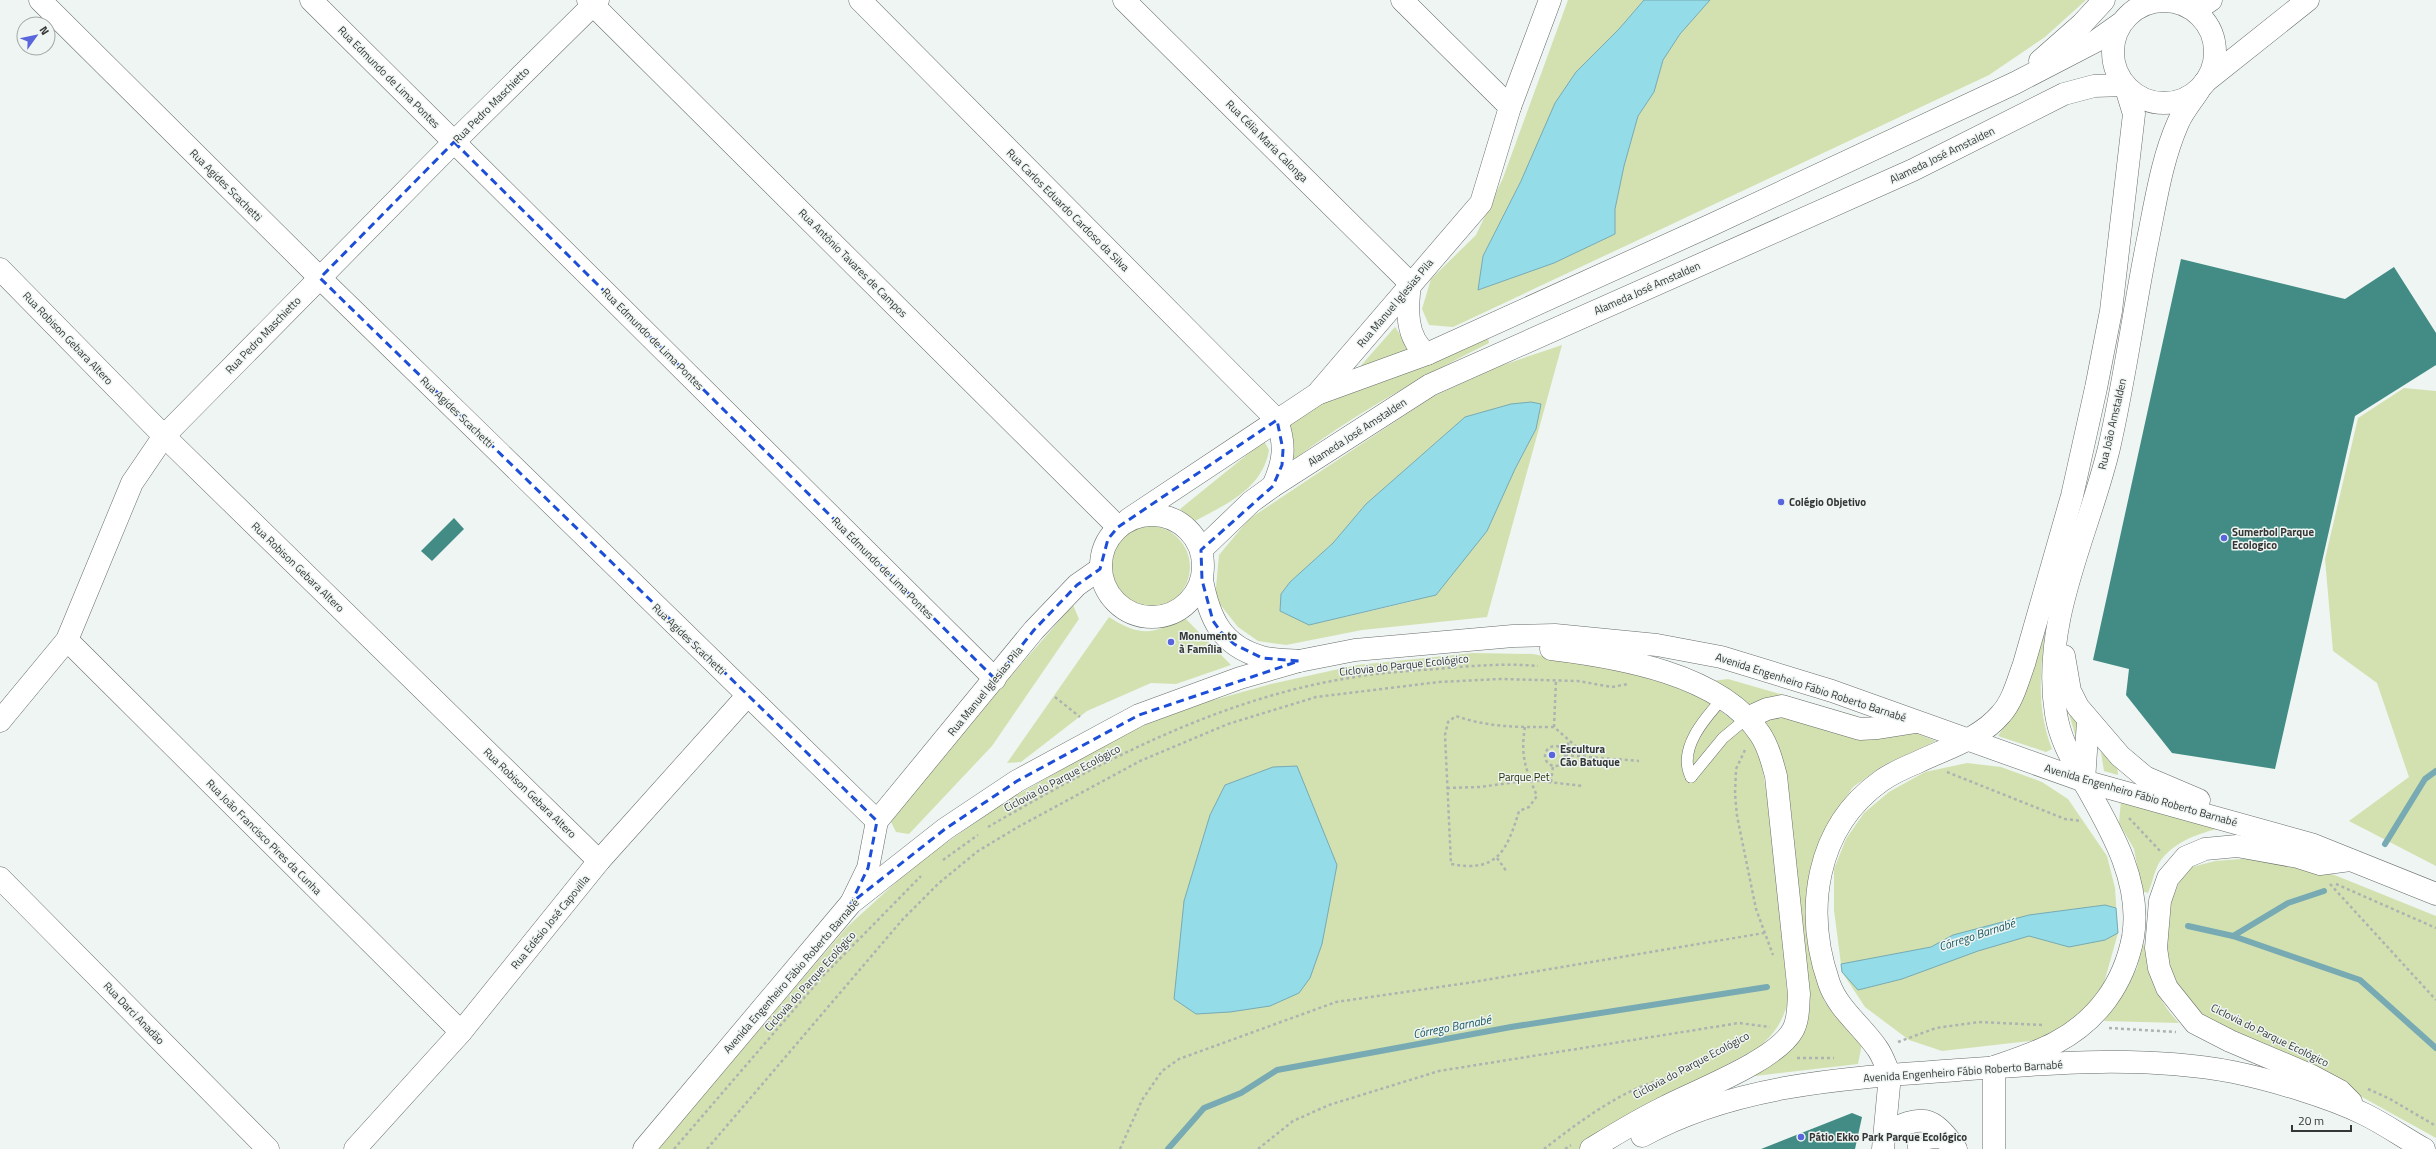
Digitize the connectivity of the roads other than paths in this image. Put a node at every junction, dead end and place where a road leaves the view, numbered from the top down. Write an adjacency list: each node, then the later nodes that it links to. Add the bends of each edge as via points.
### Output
1 (40, 0): 18 (street, Rua Agides Scachetti)
2 (311, 0): 16 (street, Rua Edmundo de Lima Pontes)
3 (860, 0): 22 (street, Rua Carlos Eduardo Cardoso da Silva)
4 (1124, 0): 19 (street, Rua Célia Maria Calonga)
5 (1402, 0): 15 (street)
6 (1550, 0): 15 (street, Rua Manuel Iglesias Pila)
7 (2104, 0): 12 (street, via 2082,24)
8 (2308, 0): 14 (street)
9 (593, 2): 16 (street, Rua Pedro Maschietto); 25 (street, Rua Antônio Tavares de Campos)
10 (2189, 3): 11 (street, via 2158,1); 14 (street, via 2204,21 2215,46 2215,60)
11 (2126, 13): 12 (street, via 2096,41); 13 (street, via 2112,44 2114,66)
12 (2015, 83): 20 (street)
13 (2125, 86): 14 (street, via 2139,97 2154,103 2170,104 2180,101); 24 (street, Alameda José Amstalden, via 2094,86 2064,94 1913,170 1430,385); 40 (street, via 2134,120 2111,311 2072,496 2024,664 2013,692 2002,713 1986,729)
14 (2202, 86): 29 (street, Rua João Amstalden, via 2179,121 2169,147 2141,273 2109,450)
15 (1510, 107): 19 (street, Rua Manuel Iglesias Pila, via 1481,203)
16 (454, 142): 18 (street, Rua Pedro Maschietto); 33 (street, Rua Edmundo de Lima Pontes)
17 (0, 269): 23 (street, Rua Robison Gebara Altero)
18 (320, 278): 23 (street, Rua Pedro Maschietto); 34 (street, Rua Agides Scachetti)
19 (1410, 283): 20 (street, via 1407,310 1418,348); 21 (street, Rua Manuel Iglesias Pila, via 1391,309)
20 (1427, 354): 21 (street)
21 (1317, 394): 22 (street, Rua Manuel Iglesias Pila)
22 (1277, 420): 24 (street, via 1283,450 1282,465); 25 (street, Rua Manuel Iglesias Pila)
23 (164, 436): 30 (street, Rua Pedro Maschietto, via 132,483); 45 (street, Rua Robison Gebara Altero)
24 (1273, 486): 26 (street, Alameda José Amstalden, via 1251,502)
25 (1123, 523): 26 (street, via 1143,515 1157,515 1176,520 1191,533); 27 (street, via 1108,539 1102,553)
26 (1201, 550): 28 (street)
27 (1100, 569): 28 (street, via 1106,591 1122,608 1143,617 1167,616 1187,604); 33 (street, Rua Manuel Iglesias Pila, via 1077,585 1034,630)
28 (1202, 580): 32 (street, via 1213,621 1221,632 1239,646 1262,658)
29 (2062, 602): 38 (street, via 2065,675 2070,691); 41 (street, Rua João Amstalden, via 2053,664 2053,693 2062,737 2071,760)
30 (67, 640): 37 (street, Rua Pedro Maschietto); 49 (street, Rua João Francisco Pires da Cunha)
31 (1471, 640): 32 (street, Avenida Engenheiro Fábio Roberto Barnabé, via 1355,650); 35 (street, via 1502,647 1544,648 1627,661 1667,674); 39 (street, Avenida Engenheiro Fábio Roberto Barnabé, via 1555,635 1657,645 1720,657 1825,689)
32 (1299, 661): 48 (street, Avenida Engenheiro Fábio Roberto Barnabé, via 1240,678 1139,715 1093,738 1018,781 945,829)
33 (996, 679): 42 (street, Rua Manuel Iglesias Pila)
34 (747, 696): 42 (street, Rua Agides Scachetti); 45 (street, Rua Edésio José Capovilla)
35 (1722, 698): 36 (street); 36 (lane, via 1699,727 1687,753 1687,768 1691,776 1723,738)
36 (1747, 718): 39 (street, via 1767,709 1782,706 1860,729); 54 (street, via 1760,734 1776,776 1799,994 1793,1030 1755,1063)
37 (0, 720)
38 (2088, 721): 41 (street); 43 (street, via 2120,756 2145,777 2210,804)
39 (1919, 722): 40 (street, Avenida Engenheiro Fábio Roberto Barnabé)
40 (1967, 740): 41 (street, Avenida Engenheiro Fábio Roberto Barnabé); 51 (street, via 1918,761 1881,781 1865,794 1842,822 1827,850 1822,867 1816,903 1818,935 1829,984 1838,1002 1878,1049)
41 (2084, 781): 43 (street, Avenida Engenheiro Fábio Roberto Barnabé); 50 (street, Rua João Amstalden, via 2112,832 2131,887 2133,935 2127,962 2118,984 2105,1003 2079,1027 2054,1044)
42 (877, 821): 48 (street, via 868,868)
43 (2236, 823): 44 (street, Avenida Engenheiro Fábio Roberto Barnabé, via 2311,844)
44 (2353, 860): 47 (street, Avenida Engenheiro Fábio Roberto Barnabé); 52 (street, via 2320,864 2298,857 2237,846 2205,849 2186,857 2168,878 2160,901 2156,948 2159,968 2168,988 2195,1023 2340,1091)
45 (599, 861): 49 (street, Rua Edésio José Capovilla)
46 (0, 878): 55 (street, Rua Darci Anadão)
47 (2436, 894)
48 (851, 903): 57 (street, Avenida Engenheiro Fábio Roberto Barnabé)
49 (461, 1032): 56 (street, Rua Edésio José Capovilla)
50 (1994, 1067): 51 (street, Avenida Engenheiro Fábio Roberto Barnabé); 52 (street, Avenida Engenheiro Fábio Roberto Barnabé, via 2117,1060 2182,1064 2277,1083); 62 (street)
51 (1890, 1075): 53 (street); 58 (street, Avenida Engenheiro Fábio Roberto Barnabé, via 1750,1094 1706,1106 1677,1118)
52 (2364, 1114): 63 (street, Avenida Engenheiro Fábio Roberto Barnabé)
53 (1884, 1141): 61 (street, via 1908,1121 1928,1121 1945,1133)
54 (1584, 1144)
55 (268, 1149)
56 (355, 1149)
57 (644, 1149)
58 (1619, 1149)
59 (1913, 1149): 60 (lane, via 1913,1146 1938,1142)
60 (1952, 1149)
61 (1956, 1149)
62 (1994, 1149)
63 (2424, 1149)

